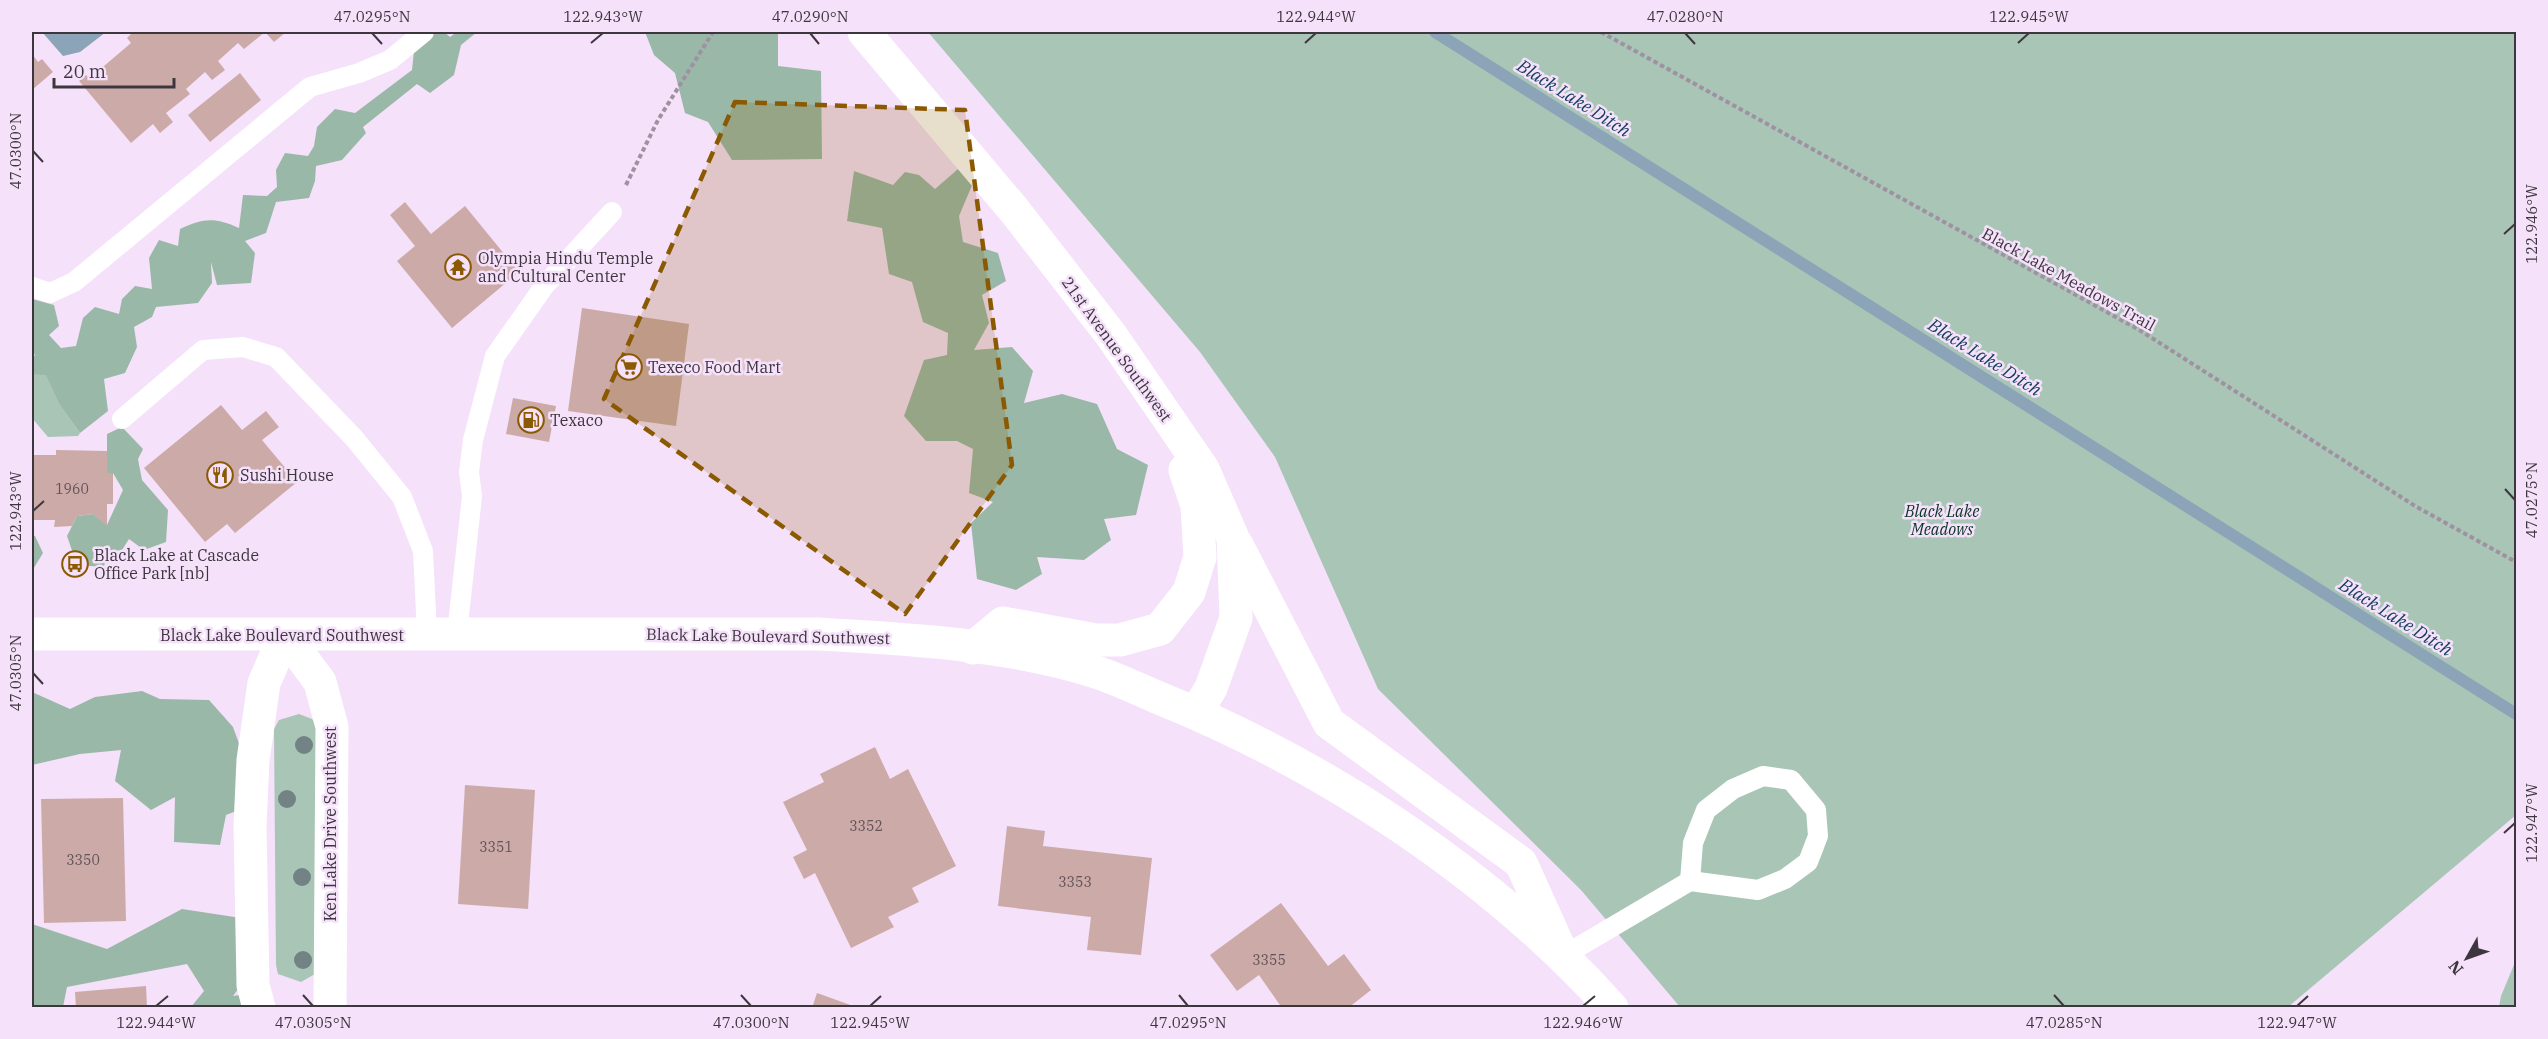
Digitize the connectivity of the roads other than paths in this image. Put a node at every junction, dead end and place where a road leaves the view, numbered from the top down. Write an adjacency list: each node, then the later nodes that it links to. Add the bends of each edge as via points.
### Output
1 (424, 32): 4 (lane, via 390,60 310,87 74,282 50,293)
2 (864, 32): 5 (street, 21st Avenue Southwest, via 1014,210 1111,335)
3 (612, 212): 9 (lane, via 545,285 495,356 473,440 469,472 472,496)
4 (32, 287)
5 (1167, 417): 7 (street, 21st Avenue Southwest, via 1203,469); 11 (street, via 1197,506 1200,557 1189,592 1160,629 1120,640 1096,640 1003,623)
6 (122, 419): 9 (lane, via 203,350 243,347 276,357 354,438 402,497 423,551)
7 (1233, 538): 12 (street, 21st Avenue Southwest, via 1236,618 1211,688); 14 (street, via 1329,723 1521,863)
8 (32, 634): 10 (street, Black Lake Boulevard Southwest)
9 (442, 634): 10 (street, Black Lake Boulevard Southwest); 11 (street, Black Lake Boulevard Southwest, via 786,633 913,640)
10 (285, 635): 15 (street, via 264,683 254,760 250,826 253,974); 16 (street, Ken Lake Drive Southwest, via 320,682 332,727)
11 (973, 648): 12 (street, Black Lake Boulevard Southwest, via 1095,672)
12 (1196, 713): 14 (street, Black Lake Boulevard Southwest, via 1258,743 1362,803 1479,883)
13 (1690, 881): 13 (lane, via 1758,890 1785,879 1808,862 1818,837 1816,810 1791,780 1763,776 1733,789 1706,810 1693,843); 14 (lane)
14 (1563, 956): 17 (street, Black Lake Boulevard Southwest)
15 (259, 1008)
16 (330, 1008)
17 (1612, 1008)

